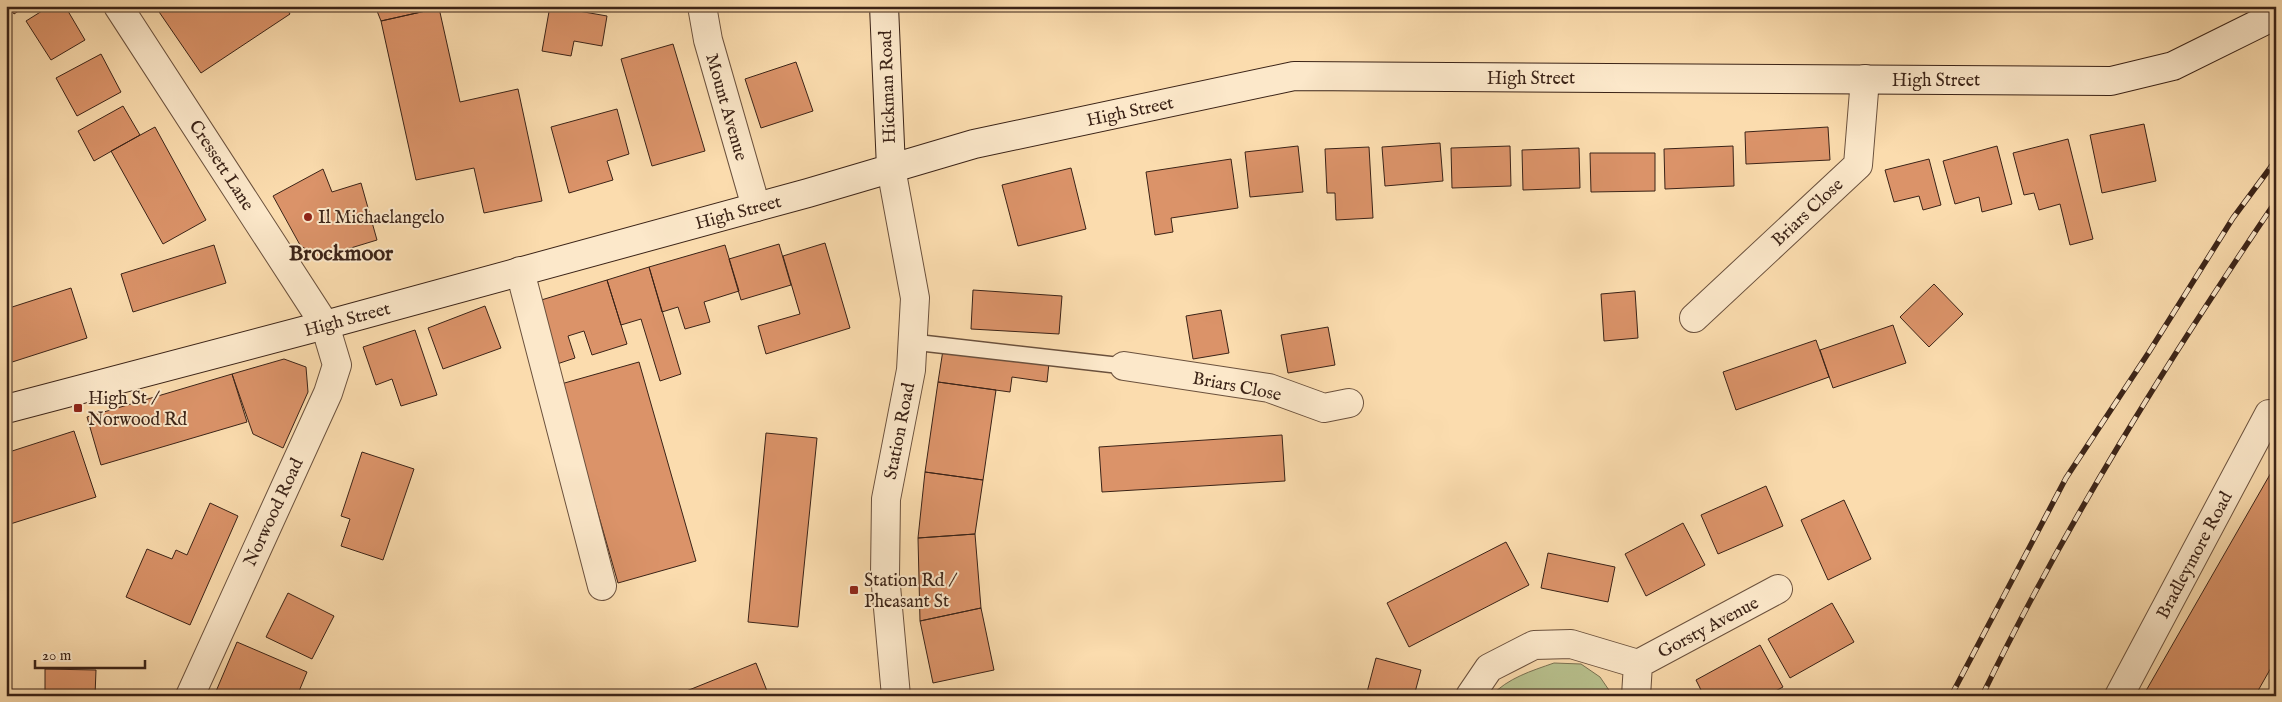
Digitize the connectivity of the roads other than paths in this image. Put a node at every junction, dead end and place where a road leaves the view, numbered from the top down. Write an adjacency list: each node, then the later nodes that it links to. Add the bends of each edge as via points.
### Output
1 (118, 6): 10 (street, Cressett Lane)
2 (702, 6): 7 (street, Mount Avenue, via 708,40)
3 (884, 6): 6 (street, Hickman Road)
4 (2276, 15): 5 (street, High Street, via 2173,66 2111,81)
5 (1865, 80): 6 (street, High Street, via 1294,76 974,144); 9 (street, Briars Close, via 1858,165)
6 (890, 168): 7 (street, High Street); 11 (street, Station Road, via 915,298)
7 (756, 207): 8 (street, High Street)
8 (520, 271): 10 (street, High Street); 16 (street)
9 (1694, 318)
10 (325, 325): 14 (street, High Street); 19 (street, Norwood Road, via 336,365 328,393)
11 (913, 342): 12 (lane); 20 (street, Station Road, via 911,370 886,499 885,575)
12 (1124, 366): 13 (street, Briars Close, via 1269,388 1324,408)
13 (1349, 403)
14 (6, 409)
15 (2269, 414): 23 (street, Bradleymore Road)
16 (602, 586)
17 (1778, 590): 18 (street, Gorsty Avenue)
18 (1638, 664): 21 (street, Gorsty Avenue, via 1571,644 1534,645 1489,668); 22 (street, Gorsty Avenue)
19 (190, 696)
20 (896, 696)
21 (1470, 696)
22 (1636, 696)
23 (2119, 696)

